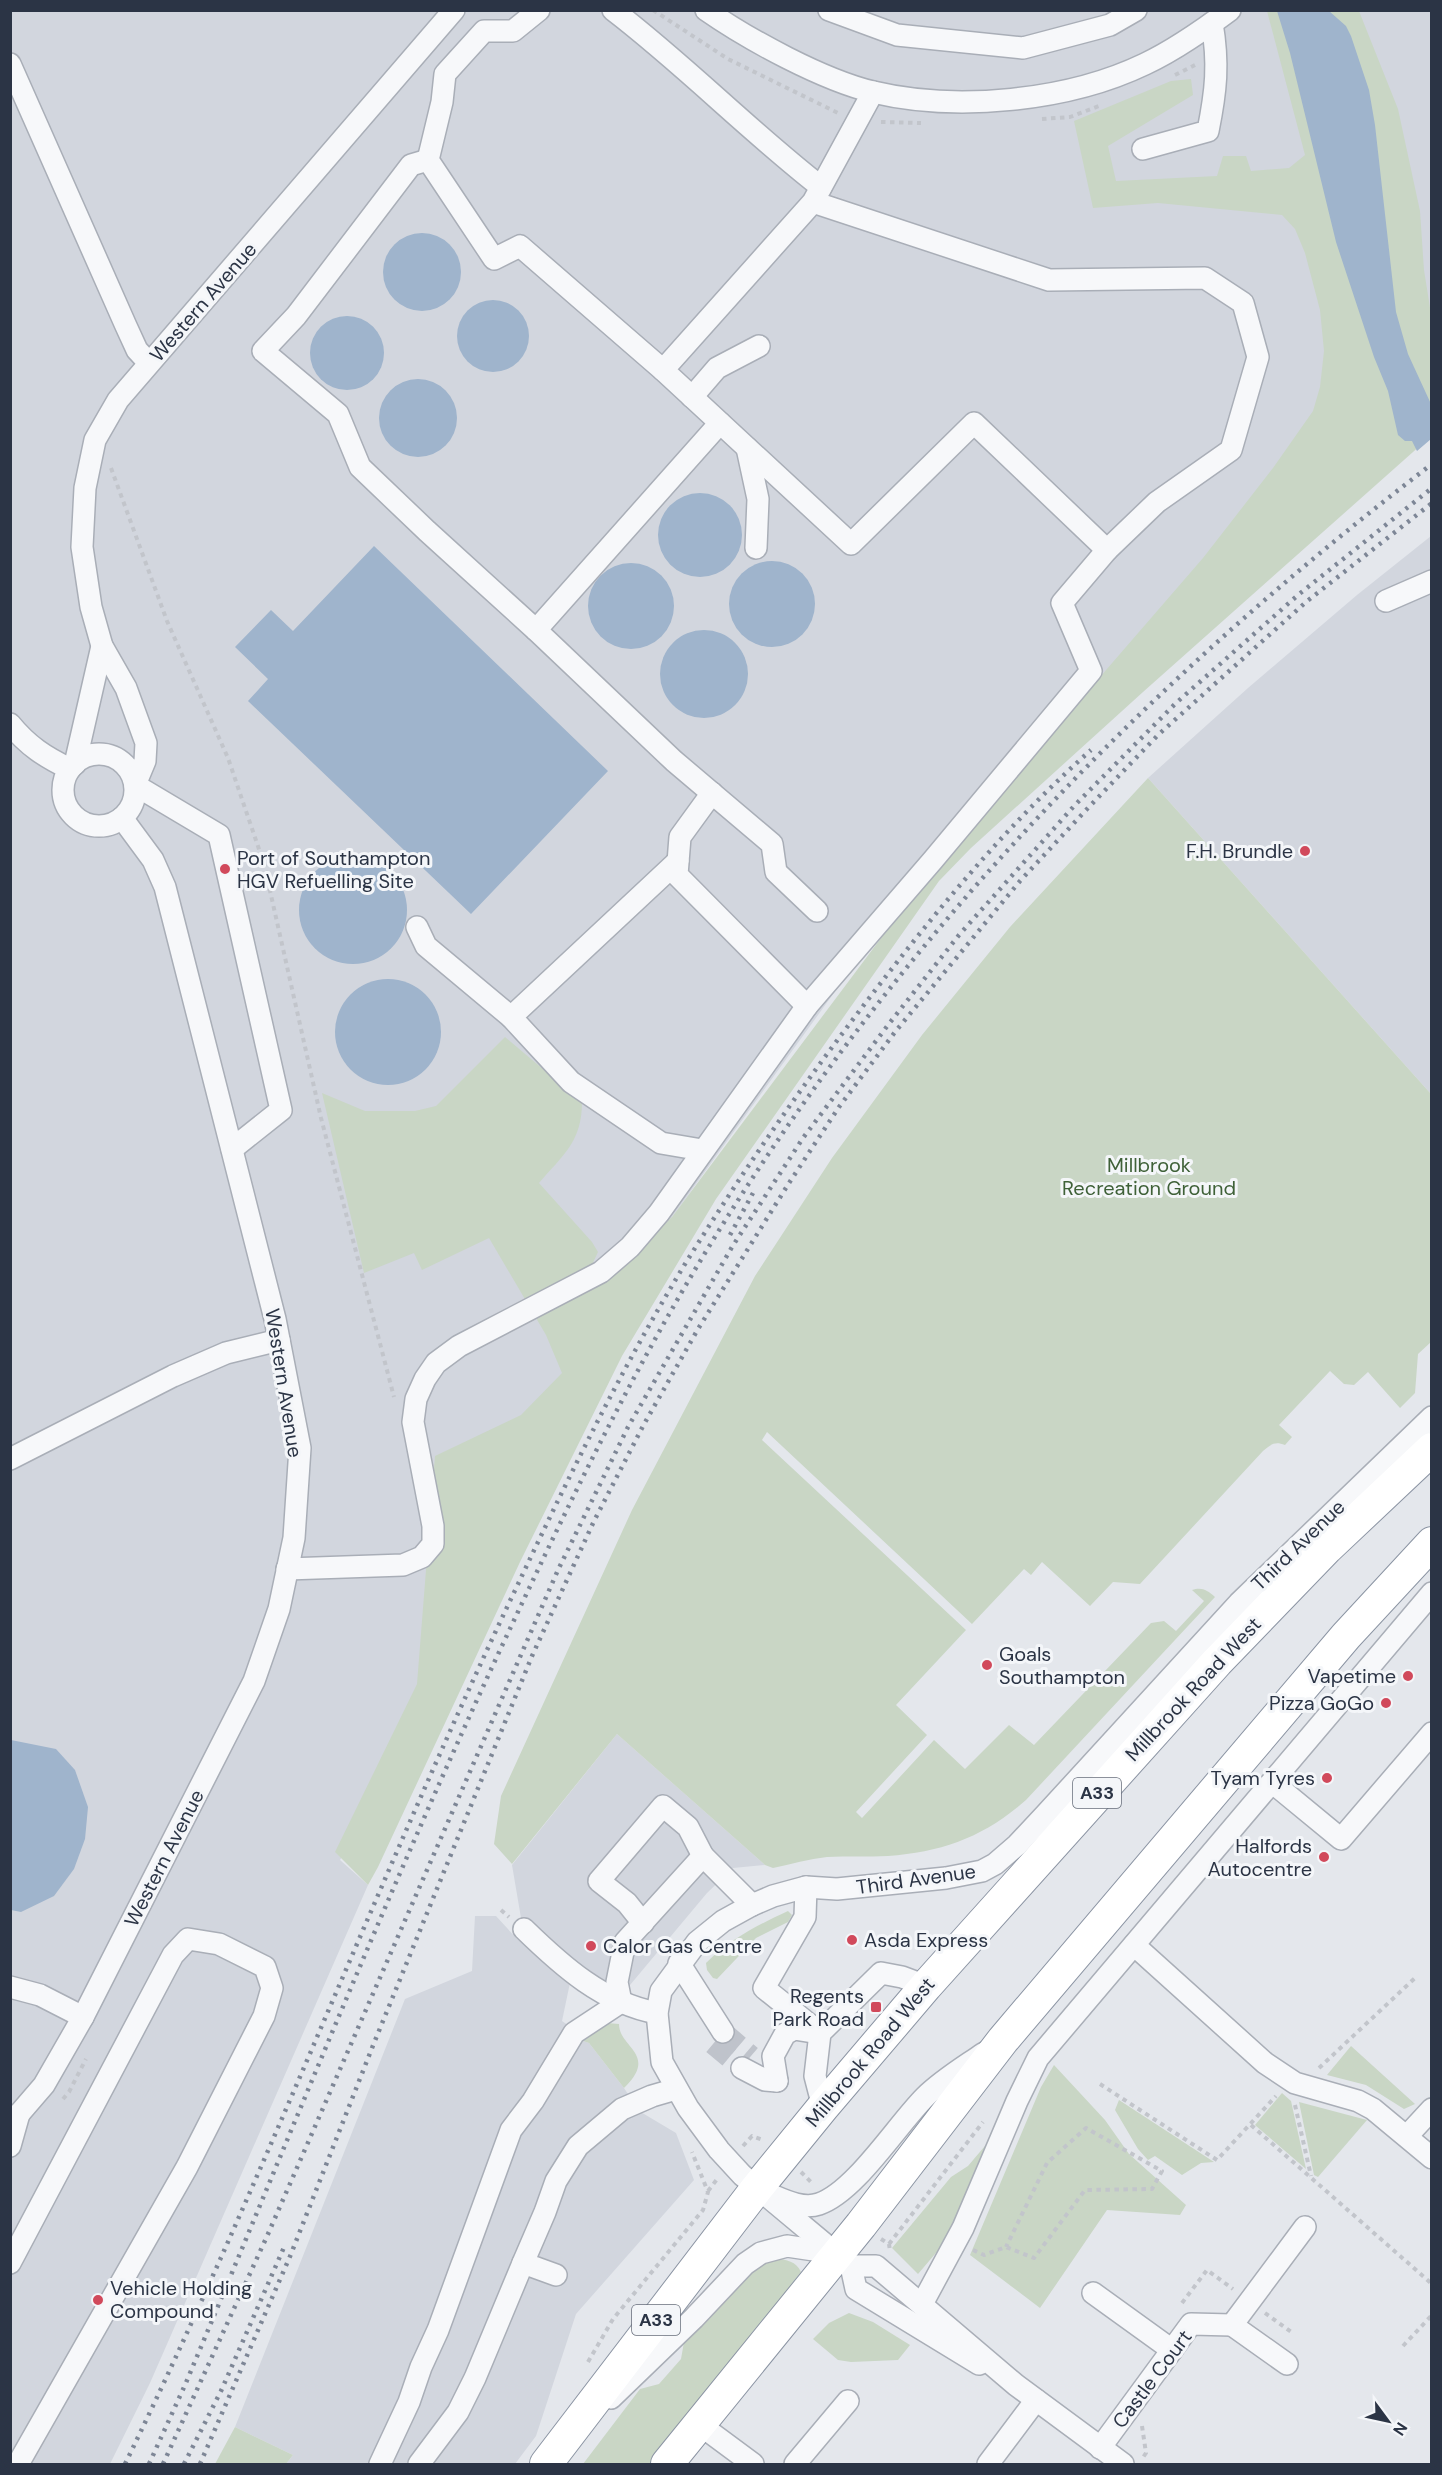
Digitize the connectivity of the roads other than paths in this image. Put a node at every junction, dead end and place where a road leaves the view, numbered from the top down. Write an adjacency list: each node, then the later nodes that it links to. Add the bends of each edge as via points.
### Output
1 (454, 10): 15 (street, Western Avenue)
2 (539, 10): 12 (street, via 513,31 484,31 445,74)
3 (613, 10): 13 (street, via 659,45 796,168)
4 (705, 10): 10 (street, via 781,54)
5 (829, 10): 6 (street, via 897,35 1023,48 1110,25)
6 (1136, 10)
7 (1230, 10): 8 (street)
8 (1212, 23): 10 (street, via 1145,64 1097,83 1047,95 935,100); 11 (street, via 1218,55 1208,131)
9 (10, 64): 15 (street, via 129,334)
10 (873, 92): 13 (street)
11 (1143, 148)
12 (429, 160): 16 (street, via 494,259 520,246); 24 (street, via 411,165 296,316 263,351 338,414 360,467)
13 (817, 194): 16 (street); 21 (street, via 1049,280 1205,278 1243,303 1258,357 1231,450 1157,502)
14 (759, 346): 17 (street, via 717,368)
15 (149, 363): 25 (street, Western Avenue, via 118,400 95,440 85,488 82,547 91,607)
16 (663, 370): 17 (street)
17 (692, 397): 18 (street)
18 (720, 423): 19 (street); 24 (street)
19 (747, 448): 20 (street, via 758,499); 21 (street, via 851,544 974,423)
20 (756, 548)
21 (1107, 550): 34 (street, via 1062,603 1091,671)
22 (1431, 581): 23 (street)
23 (1386, 601)
24 (536, 630): 29 (street)
25 (102, 646): 27 (street); 28 (street, via 126,688 146,743 145,761)
26 (10, 724): 27 (street, via 25,743 44,757)
27 (72, 766): 28 (street, via 95,754 116,758 126,765); 30 (street, via 63,791 71,813 101,827)
28 (135, 785): 30 (street, via 131,809); 36 (street, via 219,835 282,1110)
29 (712, 793): 31 (street, via 680,837); 32 (street, via 772,844 776,872)
30 (123, 818): 36 (street, Western Avenue, via 153,860 165,887)
31 (678, 861): 34 (street, via 677,875); 35 (street)
32 (817, 910)
33 (417, 927): 35 (street, via 426,946)
34 (807, 1006): 37 (street)
35 (511, 1017): 37 (street, via 571,1082 661,1143)
36 (232, 1149): 38 (street, Western Avenue)
37 (702, 1150): 43 (street, via 646,1230 601,1272 459,1346 436,1363 424,1379 413,1422 433,1544 422,1557 403,1565)
38 (279, 1340): 41 (street, via 226,1353 173,1376); 43 (street, Western Avenue, via 300,1448 294,1538)
39 (1431, 1417): 48 (street, Third Avenue, via 1239,1603 1046,1814 995,1864 982,1871 946,1878 837,1889)
40 (1431, 1449): 54 (highway, Millbrook Road West / A33, via 1327,1548 1217,1662)
41 (10, 1459)
42 (1431, 1544): 61 (highway, via 1346,1636)
43 (287, 1569): 58 (street, Western Avenue, via 279,1609 254,1681)
44 (1431, 1593): 46 (street)
45 (1431, 1733): 46 (street, via 1341,1839)
46 (1272, 1782): 52 (street)
47 (703, 1856): 49 (street); 50 (street); 50 (street, via 688,1827 663,1806 599,1881 627,1903)
48 (806, 1887): 49 (street, Third Avenue); 59 (street, via 805,1917 764,1988)
49 (752, 1905): 53 (street, Third Avenue, via 723,1921)
50 (643, 1923): 56 (street, via 625,1942 617,1982)
51 (524, 1929): 56 (street, via 560,1964)
52 (1134, 1945): 67 (street, via 1265,2063 1296,2083 1358,2101); 77 (street, via 1033,2067 956,2242)
53 (679, 1963): 57 (street, Third Avenue, via 660,1991); 60 (street)
54 (926, 1986): 59 (street, via 881,1973); 64 (highway, Millbrook Road West / A33)
55 (10, 1987): 58 (street, via 40,1995)
56 (621, 2002): 57 (street); 88 (street, via 574,2033 511,2130 438,2330)
57 (657, 2013): 63 (street, Third Avenue, via 662,2062)
58 (82, 2017): 66 (street, Western Avenue, via 44,2085)
59 (820, 2033): 62 (street, via 794,2029 785,2034 773,2056 777,2081 765,2080); 64 (street, via 815,2076)
60 (718, 2038)
61 (1003, 2040): 70 (street, via 926,2096 841,2191 819,2204 799,2205); 72 (highway)
62 (747, 2062)
63 (676, 2089): 70 (street, Third Avenue, via 729,2163); 74 (street, via 622,2109 578,2146 556,2181)
64 (823, 2107): 70 (highway, Millbrook Road West / A33)
65 (1431, 2109): 67 (street)
66 (15, 2117): 68 (street)
67 (1407, 2136): 69 (street)
68 (10, 2146)
69 (1431, 2157)
70 (758, 2188): 72 (street, Third Avenue); 86 (highway, Millbrook Road West / A33)
71 (1305, 2227): 78 (street)
72 (844, 2260): 77 (street, via 876,2266); 81 (street, via 860,2292); 84 (highway); 86 (street, via 787,2246 772,2248 753,2258)
73 (10, 2263): 87 (street, via 173,1955 188,1939 219,1944 265,1967 272,1988 264,2016 187,2167)
74 (523, 2263): 75 (street); 89 (street, via 458,2412)
75 (555, 2275)
76 (1094, 2293): 79 (street)
77 (922, 2304): 81 (street)
78 (1232, 2325): 79 (street, Castle Court, via 1191,2324); 80 (street)
79 (1164, 2344): 85 (street, Castle Court)
80 (1287, 2364)
81 (1016, 2385): 82 (street)
82 (1036, 2400): 85 (street); 93 (street)
83 (848, 2402): 92 (street)
84 (699, 2424): 90 (highway); 91 (street)
85 (1100, 2448): 94 (street)
86 (551, 2458)
87 (18, 2464)
88 (380, 2464)
89 (419, 2464)
90 (667, 2464)
91 (753, 2464)
92 (795, 2464)
93 (988, 2464)
94 (1122, 2464)

